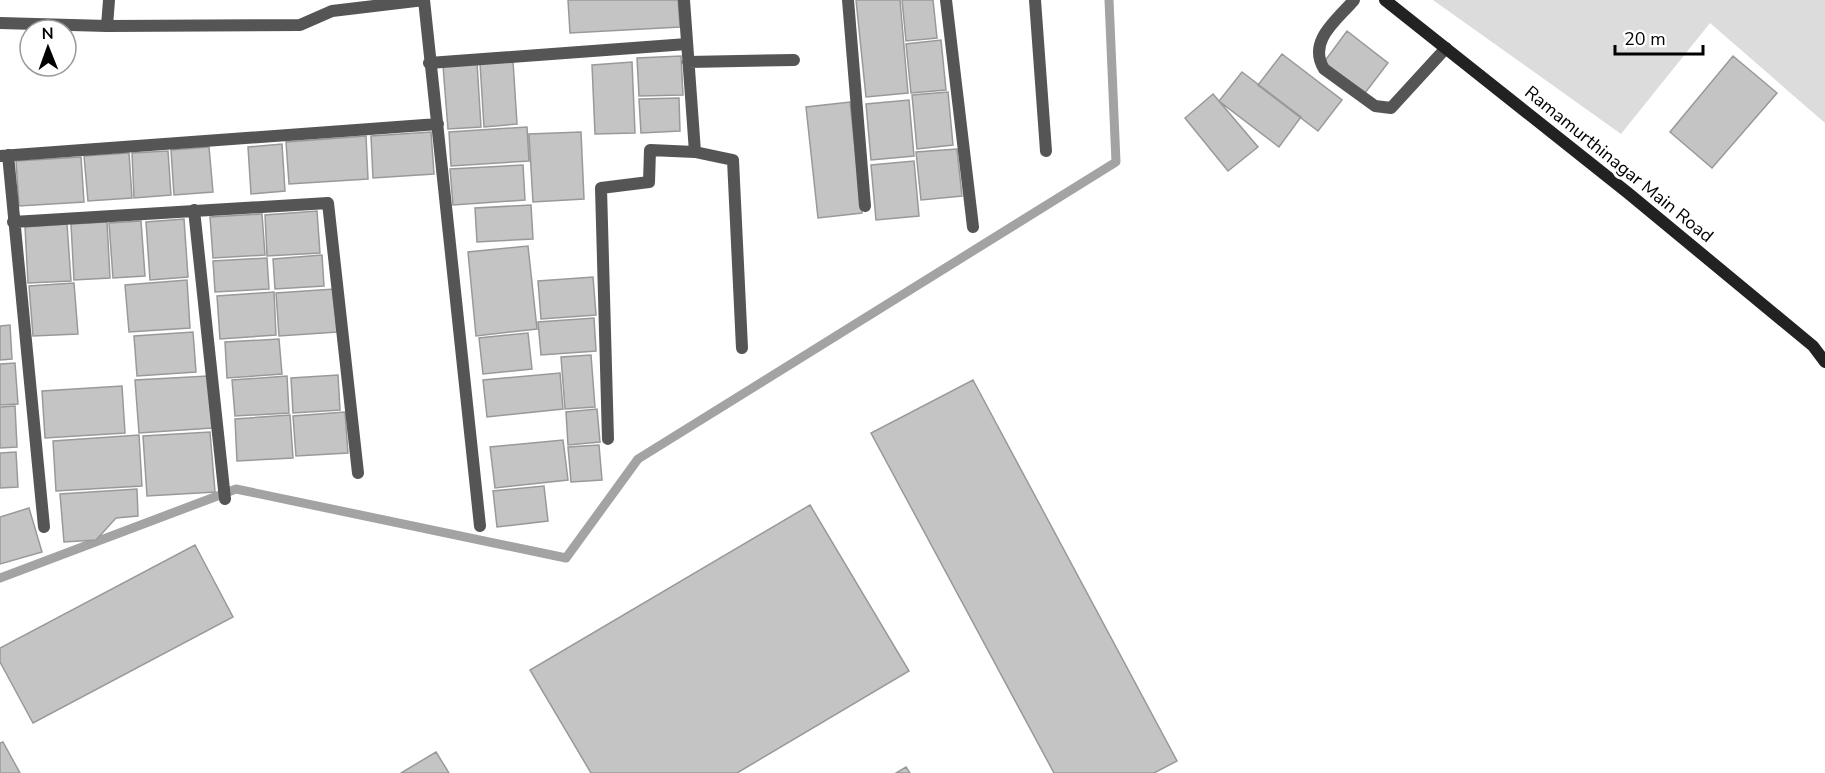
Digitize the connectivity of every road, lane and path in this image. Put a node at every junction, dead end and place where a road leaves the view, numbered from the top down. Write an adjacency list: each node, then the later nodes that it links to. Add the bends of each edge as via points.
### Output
1 (109, 0): 10 (street)
2 (424, 0): 10 (street, via 332,11 300,25); 15 (street)
3 (684, 0): 11 (street)
4 (848, 0): 20 (street)
5 (946, 0): 23 (street)
6 (1035, 0): 17 (street)
7 (1354, 0): 12 (street, via 1321,39 1319,61 1324,69 1375,106 1391,108)
8 (1385, 0): 12 (main road, Ramamurthinagar Main Road)
9 (0, 23): 10 (street)
10 (107, 26)
11 (687, 44): 14 (street); 15 (street)
12 (1446, 48): 25 (main road, Ramamurthinagar Main Road, via 1813,346)
13 (794, 60): 14 (street)
14 (688, 62): 18 (street)
15 (429, 63): 16 (street)
16 (438, 124): 19 (street); 29 (street)
17 (1046, 151)
18 (695, 152): 24 (street, via 733,160); 26 (street, via 650,150 649,182 602,188)
19 (4, 155): 22 (street)
20 (865, 206)
21 (194, 210): 22 (street); 27 (street, via 328,203); 28 (street)
22 (13, 222): 30 (street)
23 (973, 226)
24 (742, 348)
25 (1825, 362)
26 (608, 440)
27 (358, 473)
28 (225, 499)
29 (480, 526)
30 (44, 527)

